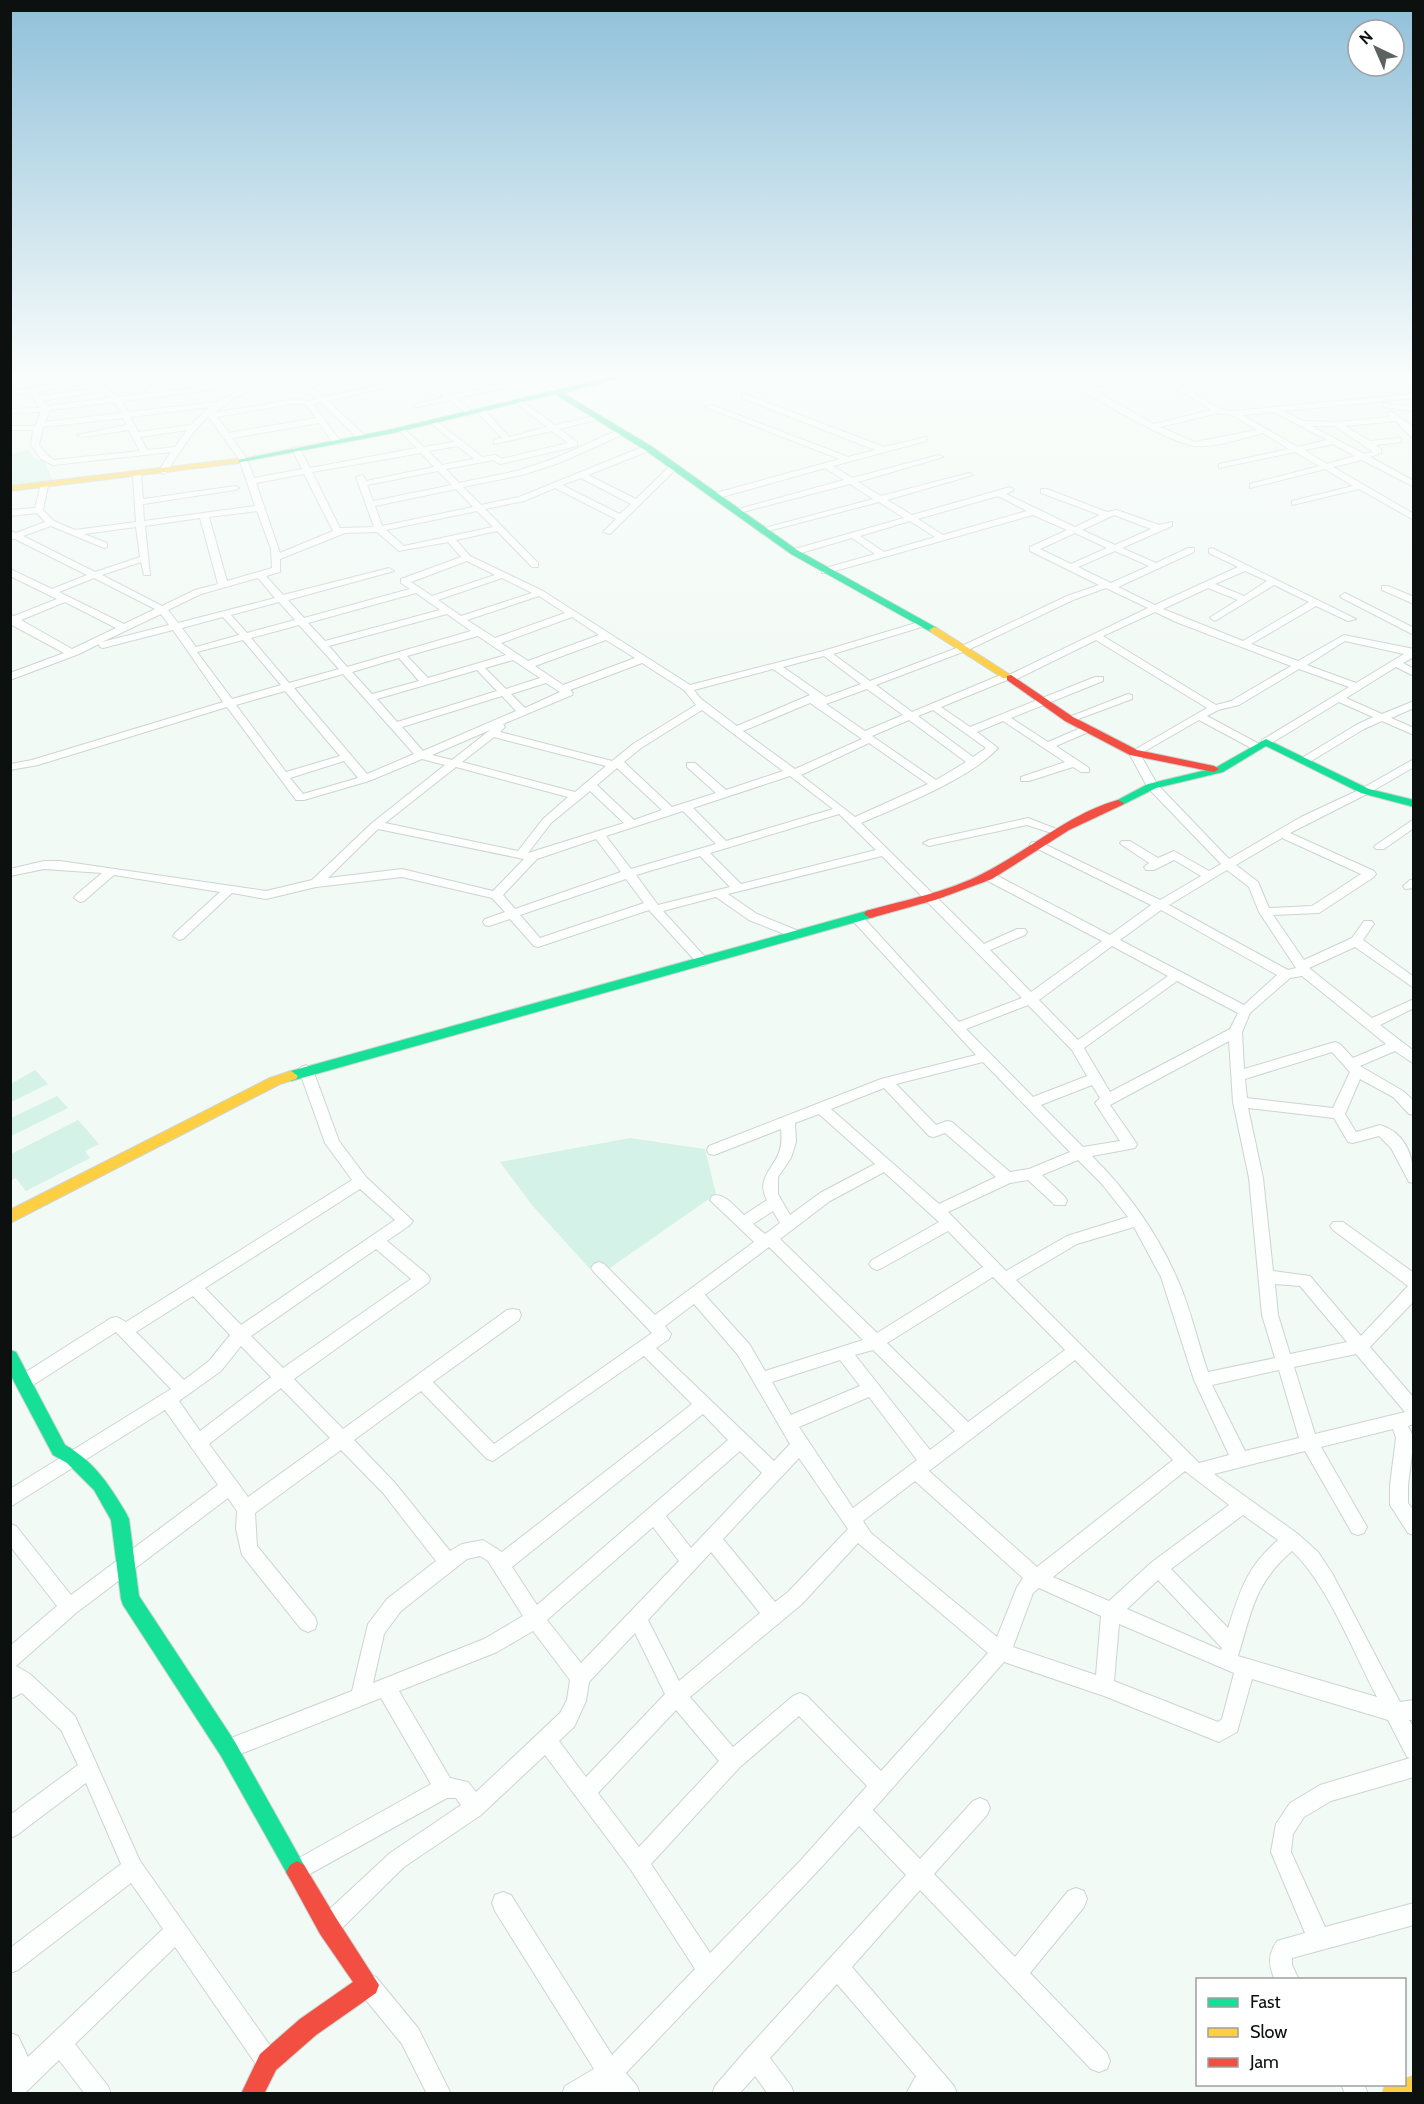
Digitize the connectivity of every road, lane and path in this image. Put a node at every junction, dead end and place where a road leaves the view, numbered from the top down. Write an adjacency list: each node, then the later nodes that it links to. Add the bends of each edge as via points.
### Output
1 (57, 475): 23 (street)
2 (135, 475): 23 (street)
3 (137, 475): 38 (street)
4 (249, 475): 21 (street)
5 (287, 475): 21 (street)
6 (309, 475): 62 (street)
7 (359, 475): 24 (street)
8 (405, 475): 24 (street)
9 (447, 475): 28 (street)
10 (509, 475): 28 (street)
11 (581, 475): 25 (street); 39 (street)
12 (666, 475): 39 (street)
13 (686, 475): 36 (street)
14 (793, 475): 36 (street)
15 (842, 475): 22 (street)
16 (872, 475): 22 (street)
17 (969, 475): 37 (street)
18 (1296, 475): 29 (street)
19 (1341, 475): 30 (street)
20 (1395, 475): 26 (street)
21 (251, 481): 43 (street)
22 (851, 481): 37 (street); 45 (street)
23 (61, 484): 27 (street)
24 (362, 484): 41 (street)
25 (555, 485): 42 (street, via 521,499); 50 (street)
26 (1413, 485)
27 (44, 486): 32 (street); 44 (street)
28 (458, 486): 41 (street); 42 (street)
29 (1253, 486)
30 (1359, 487): 40 (street); 52 (street)
31 (236, 488): 38 (street)
32 (10, 489)
33 (1010, 490): 35 (street)
34 (1044, 491): 48 (street)
35 (999, 493): 46 (street); 51 (street)
36 (715, 496): 45 (street)
37 (880, 499): 51 (street); 60 (street)
38 (139, 502): 54 (street)
39 (637, 503): 50 (street)
40 (1295, 503)
41 (370, 504): 58 (street)
42 (479, 507): 56 (street); 58 (street)
43 (260, 508): 49 (street); 75 (street)
44 (39, 510): 47 (street); 53 (street)
45 (738, 512): 60 (street)
46 (1034, 512): 59 (street); 66 (street)
47 (10, 513)
48 (1108, 515): 57 (street, via 1114,512); 59 (street)
49 (204, 516): 54 (street); 90 (street)
50 (621, 518): 63 (street)
51 (911, 518): 65 (street); 66 (street)
52 (1413, 518)
53 (51, 524): 61 (street); 64 (street)
54 (140, 524): 61 (street); 74 (street)
55 (1169, 524): 57 (street)
56 (499, 528): 67 (street); 77 (street)
57 (1158, 528): 69 (street)
58 (379, 529): 62 (street); 67 (street, via 402,549)
59 (1075, 530): 69 (street); 79 (street, via 1033,549)
60 (764, 531): 72 (street)
61 (76, 532): 68 (street)
62 (338, 532): 75 (street)
63 (607, 532)
64 (12, 535): 85 (street)
65 (853, 535): 72 (street); 73 (street)
66 (942, 538): 73 (street)
67 (450, 539): 76 (street)
68 (104, 545)
69 (1114, 548): 78 (street); 79 (street)
70 (1191, 550): 78 (street)
71 (1212, 551): 80 (street)
72 (794, 552): 82 (street)
73 (882, 555): 82 (street)
74 (145, 558): 84 (street); 85 (street)
75 (275, 558): 87 (street, via 277,570)
76 (467, 558): 86 (street); 93 (street, via 404,580)
77 (535, 565)
78 (1156, 566): 91 (street)
79 (1071, 567): 91 (street)
80 (1245, 567): 88 (street); 89 (street)
81 (389, 571): 98 (street)
82 (825, 571): 113 (street)
83 (10, 572): 94 (street)
84 (147, 573)
85 (94, 574): 94 (street); 104 (street)
86 (503, 575): 95 (street); 99 (street)
87 (261, 576): 90 (street); 98 (street)
88 (1275, 581): 100 (street); 102 (street)
89 (1207, 584): 100 (street); 103 (street)
90 (223, 585): 104 (street)
91 (1109, 586): 103 (street); 124 (street, via 1070,598)
92 (1385, 588): 101 (street)
93 (418, 590): 99 (street); 112 (street)
94 (52, 592): 97 (street)
95 (540, 593): 107 (street); 109 (street)
96 (1345, 596): 117 (street)
97 (65, 598): 111 (street); 115 (street)
98 (282, 599): 106 (street); 112 (street)
99 (431, 599): 105 (street)
100 (1244, 599): 108 (street)
101 (1413, 601)
102 (1316, 602): 110 (street); 122 (street)
103 (1154, 608): 119 (street); 122 (street)
104 (162, 609): 114 (street); 115 (street)
105 (448, 611): 109 (street); 123 (street)
106 (225, 614): 114 (street); 120 (street)
107 (572, 614): 118 (street); 121 (street)
108 (1215, 618)
109 (460, 619): 116 (street)
110 (1351, 619)
111 (12, 620): 127 (street)
112 (302, 621): 120 (street); 123 (street)
113 (922, 624): 124 (street); 128 (street)
114 (175, 626): 125 (street); 127 (street)
115 (124, 628): 127 (street)
116 (480, 632): 121 (street); 129 (street)
117 (1413, 632)
118 (607, 636): 131 (street); 134 (street)
119 (1096, 636): 140 (street); 159 (street)
120 (245, 637): 125 (street); 145 (street)
121 (494, 642): 130 (street)
122 (1244, 644): 133 (street)
123 (323, 645): 137 (street)
124 (965, 648): 140 (street); 144 (street)
125 (194, 650): 155 (street, via 191,651)
126 (1413, 652): 132 (street); 133 (street, via 1344,638)
127 (72, 653): 138 (street)
128 (826, 653): 135 (street); 144 (street)
129 (401, 655): 137 (street); 143 (street)
130 (515, 656): 134 (street); 136 (street)
131 (643, 659): 147 (street); 148 (street)
132 (1395, 663): 139 (street); 146 (street)
133 (1297, 664): 146 (street); 159 (street, via 1235,703)
134 (527, 665): 141 (street)
135 (775, 666): 147 (street); 150 (street)
136 (478, 667): 143 (street); 149 (street)
137 (345, 670): 145 (street); 152 (street)
138 (13, 673)
139 (1413, 673)
140 (1009, 677): 154 (street); 158 (street)
141 (548, 679): 148 (street); 149 (street)
142 (1099, 679): 154 (street)
143 (426, 682): 152 (street)
144 (870, 685): 150 (street, via 825,701); 161 (street)
145 (287, 687): 155 (street); 177 (street)
146 (1357, 687): 153 (street)
147 (688, 688): 157 (street)
148 (562, 689): 160 (street, via 568,693)
149 (504, 692): 160 (street); 166 (street)
150 (814, 697): 168 (street); 172 (street)
151 (1128, 697): 165 (street)
152 (370, 698): 166 (street)
153 (1339, 698): 164 (street); 173 (street)
154 (1044, 701): 163 (street); 165 (street)
155 (230, 703): 185 (street, via 66,754); 189 (street)
156 (1413, 704): 164 (street)
157 (703, 705): 168 (street); 183 (street)
158 (933, 706): 161 (street); 169 (street)
159 (1214, 708): 162 (street)
160 (519, 714): 171 (street); 176 (street)
161 (911, 716): 172 (street); 180 (street)
162 (1199, 716): 173 (street); 175 (street)
163 (1003, 717): 169 (street); 174 (street)
164 (1381, 717): 170 (street); 178 (street)
165 (1069, 718): 167 (street)
166 (395, 726): 176 (street)
167 (1087, 729): 174 (street); 175 (street)
168 (736, 730): 188 (street)
169 (969, 731): 180 (street, via 993,748)
170 (1413, 732)
171 (492, 733): 182 (street); 183 (street)
172 (867, 737): 188 (street); 193 (street)
173 (1261, 745): 178 (street); 187 (street)
174 (1047, 746): 181 (street)
175 (1134, 753): 187 (street); 194 (street)
176 (421, 755): 182 (street); 191 (street)
177 (347, 757): 189 (street); 191 (street)
178 (1304, 761): 195 (street)
179 (1413, 762): 195 (street)
180 (974, 763): 193 (street)
181 (1074, 763): 186 (street); 190 (street)
182 (454, 764): 197 (street); 205 (street)
183 (615, 764): 192 (street); 201 (street)
184 (692, 765): 196 (street)
185 (10, 766)
186 (1085, 770)
187 (1219, 770): 194 (street)
188 (793, 773): 196 (street); 200 (street)
189 (284, 776): 191 (street, via 300,798)
190 (1025, 778)
191 (365, 779)
192 (590, 784): 197 (street); 204 (street)
193 (936, 785): 202 (street)
194 (1152, 786): 206 (street); 217 (street)
195 (1365, 791): 198 (street); 208 (street, via 1305,819)
196 (724, 794): 199 (street)
197 (576, 796): 216 (street, via 547,821)
198 (1413, 804)
199 (685, 806): 201 (street); 212 (street)
200 (841, 810): 202 (street); 212 (street)
201 (669, 811): 204 (street)
202 (854, 822): 215 (street)
203 (1413, 822): 213 (street)
204 (631, 824): 207 (street)
205 (376, 825): 216 (street); 223 (street)
206 (1058, 832): 209 (street, via 1028,821); 211 (street)
207 (597, 834): 216 (street); 220 (street)
208 (1283, 834): 217 (street); 232 (street, via 1370,874 1315,910)
209 (928, 843)
210 (1126, 843): 221 (street, via 1154,865 1174,855)
211 (1036, 844): 222 (street); 230 (street)
212 (723, 845): 214 (street)
213 (1380, 847)
214 (702, 852): 220 (street); 224 (street)
215 (884, 852): 224 (street); 228 (street)
216 (527, 856): 227 (street)
217 (1227, 864): 221 (street); 232 (street, via 1254,885)
218 (112, 871): 219 (street, via 44,865); 225 (street); 229 (street)
219 (10, 873)
220 (628, 874): 231 (street); 233 (street)
221 (1208, 875): 230 (street)
222 (988, 876): 228 (street); 240 (street)
223 (316, 883): 225 (street, via 266,895); 227 (street, via 402,873)
224 (738, 888): 226 (street)
225 (230, 889): 239 (street)
226 (718, 893): 231 (street); 238 (street, via 753,917)
227 (496, 895): 233 (street)
228 (931, 897): 234 (street); 242 (street)
229 (80, 898)
230 (1160, 905): 240 (street); 245 (street)
231 (653, 907): 233 (street, via 538,943); 243 (street)
232 (1266, 912): 244 (street)
233 (513, 914): 235 (street)
234 (857, 918): 238 (street); 252 (street)
235 (489, 922)
236 (1368, 924): 241 (street)
237 (1021, 932): 242 (street)
238 (797, 935): 243 (street)
239 (179, 936)
240 (1111, 940): 246 (street); 248 (street)
241 (1356, 940): 244 (street); 247 (street)
242 (982, 949): 248 (street)
243 (703, 962): 259 (street)
244 (1303, 968): 245 (street); 251 (street)
245 (1286, 974): 250 (street)
246 (1177, 975): 250 (street); 255 (street)
247 (1413, 984)
248 (1031, 999): 252 (street); 255 (street)
249 (1413, 1003): 251 (street)
250 (1245, 1011): 253 (street)
251 (1370, 1024): 254 (street)
252 (957, 1028): 256 (street)
253 (1235, 1032): 260 (street); 263 (street)
254 (1396, 1045): 257 (street); 258 (street)
255 (1077, 1047): 261 (street)
256 (986, 1057): 262 (street); 265 (street)
257 (1413, 1059)
258 (1354, 1068): 260 (street, via 1335,1047); 267 (street, via 1398,1094); 268 (street)
259 (306, 1070): 276 (street, via 332,1143); 281 (street, via 227,1104)
260 (1238, 1076): 264 (street)
261 (1096, 1078): 263 (street); 265 (street)
262 (886, 1082): 266 (street); 274 (street, via 934,1132 947,1126)
263 (1108, 1100): 271 (street, via 1102,1103 1131,1144)
264 (1240, 1102): 268 (street); 292 (street, via 1256,1178)
265 (1032, 1103): 271 (street)
266 (821, 1108): 269 (street); 272 (street)
267 (1413, 1110)
268 (1338, 1114): 275 (street, via 1353,1138 1380,1130 1388,1133)
269 (788, 1121): 270 (street); 279 (street, via 789,1142 784,1158 771,1176)
270 (714, 1150)
271 (1081, 1153): 273 (street); 282 (street)
272 (886, 1165): 280 (street); 284 (street, via 825,1197)
273 (1031, 1174): 274 (street); 278 (street)
274 (1007, 1178): 280 (street)
275 (1413, 1178)
276 (361, 1181): 288 (street, via 405,1221); 294 (street)
277 (717, 1200): 283 (street)
278 (1060, 1201)
279 (775, 1202): 283 (street); 284 (street)
280 (937, 1211): 285 (street)
281 (10, 1217)
282 (1138, 1220): 291 (street, via 1072,1240); 310 (street, via 1169,1277)
283 (742, 1223): 287 (street)
284 (788, 1224): 287 (street)
285 (950, 1224): 289 (street); 291 (street)
286 (1338, 1226): 293 (street)
287 (767, 1240): 296 (street); 301 (street)
288 (376, 1241): 300 (street); 308 (street, via 422,1279)
289 (877, 1264)
290 (599, 1268): 298 (street)
291 (1000, 1274): 301 (street); 304 (street)
292 (1267, 1277): 302 (street, via 1304,1280); 307 (street, via 1270,1315)
293 (1413, 1282)
294 (194, 1287): 299 (street); 300 (street)
295 (1413, 1290): 302 (street)
296 (695, 1295): 298 (street); 309 (street, via 744,1350)
297 (513, 1315): 311 (street)
298 (654, 1325): 303 (street, via 663,1334)
299 (125, 1331): 312 (street, via 117,1323); 314 (street)
300 (240, 1335): 308 (street); 314 (street, via 215,1366)
301 (876, 1342): 305 (street); 319 (street)
302 (1361, 1346): 307 (street); 316 (street)
303 (645, 1347): 311 (street, via 493,1454); 315 (street)
304 (1076, 1350): 319 (street); 327 (street)
305 (844, 1353): 309 (street); 313 (street)
306 (10, 1357): 312 (street)
307 (1284, 1362): 310 (street); 323 (street)
308 (282, 1378): 320 (street); 322 (street)
309 (761, 1379): 318 (street)
310 (1202, 1380): 326 (street)
311 (422, 1381): 320 (street)
312 (24, 1382): 325 (street, via 59,1450)
313 (870, 1389): 318 (street); 328 (street)
314 (176, 1395): 322 (street); 325 (street)
315 (704, 1404): 321 (street); 343 (street)
316 (1413, 1411)
317 (1406, 1419): 323 (street); 337 (street, via 1399,1506)
318 (788, 1424): 324 (street)
319 (967, 1432): 328 (street)
320 (342, 1439): 333 (street); 341 (street, via 389,1488)
321 (740, 1440): 329 (street); 334 (street)
322 (198, 1443): 330 (street)
323 (1309, 1443): 326 (street); 336 (street)
324 (800, 1445): 329 (street); 335 (street)
325 (73, 1458): 331 (street); 344 (street, via 100,1485 120,1520)
326 (1240, 1460): 327 (street)
327 (1191, 1465): 332 (street); 346 (street)
328 (922, 1466): 335 (street); 346 (street)
329 (774, 1473): 339 (street)
330 (230, 1486): 333 (street); 344 (street)
331 (10, 1499)
332 (1244, 1505): 340 (street); 345 (street)
333 (246, 1509): 352 (street, via 248,1548)
334 (654, 1515): 342 (street); 351 (street)
335 (855, 1524): 349 (street, via 795,1598); 353 (street, via 865,1539)
336 (1358, 1527)
337 (1413, 1527)
338 (10, 1532): 347 (street)
339 (713, 1540): 342 (street); 349 (street)
340 (1292, 1540): 354 (street, via 1269,1560 1251,1585); 363 (street, via 1312,1558 1326,1579)
341 (448, 1562): 343 (street, via 462,1552 483,1548); 361 (street, via 394,1605 375,1630)
342 (692, 1562): 350 (street)
343 (501, 1564): 351 (street)
344 (127, 1565): 347 (street); 365 (street, via 130,1599)
345 (1158, 1568): 348 (street); 354 (street)
346 (1036, 1578): 348 (street); 353 (street, via 1026,1587)
347 (69, 1607): 355 (street)
348 (1111, 1611): 354 (street); 358 (street)
349 (772, 1614): 360 (street)
350 (637, 1618): 356 (street); 360 (street)
351 (535, 1619): 356 (street); 359 (street, via 490,1647)
352 (308, 1623)
353 (1001, 1652): 358 (street); 370 (street)
354 (1235, 1658): 358 (street, via 1230,1725 1218,1732); 363 (street)
355 (10, 1659)
356 (580, 1678): 364 (street, via 567,1720)
357 (15, 1681): 369 (street, via 68,1723)
358 (1104, 1687)
359 (386, 1688): 361 (street); 371 (street)
360 (676, 1696): 367 (street); 372 (street)
361 (360, 1698): 365 (street)
362 (1413, 1710): 363 (street)
363 (1393, 1712): 366 (street)
364 (546, 1740): 372 (street); 373 (street)
365 (228, 1749): 379 (street)
366 (1413, 1750)
367 (732, 1761): 370 (street, via 800,1703); 377 (street)
368 (1413, 1767): 386 (street, via 1327,1792 1297,1810 1283,1831 1281,1852)
369 (90, 1768): 376 (street); 378 (street)
370 (881, 1786): 375 (street)
371 (445, 1788): 373 (street, via 464,1789); 379 (street)
372 (586, 1791): 377 (street)
373 (474, 1808): 384 (street, via 397,1860)
374 (980, 1808): 380 (street)
375 (859, 1811): 380 (street); 389 (street)
376 (10, 1828)
377 (638, 1863): 389 (street)
378 (133, 1868): 385 (street); 387 (street)
379 (297, 1870): 384 (street)
380 (920, 1875): 388 (street); 390 (street)
381 (1076, 1899): 390 (street)
382 (503, 1903): 398 (street)
383 (1413, 1914): 386 (street)
384 (328, 1926): 392 (street)
385 (175, 1932): 393 (street); 397 (street)
386 (1319, 1940): 391 (street, via 1285,1949 1280,1956)
387 (10, 1962)
388 (837, 1967): 395 (street); 400 (street)
389 (709, 1971): 398 (street)
390 (1015, 1974): 396 (street)
391 (1287, 1978)
392 (368, 1985): 397 (street, via 308,2027); 404 (street, via 410,2036)
393 (60, 2043): 399 (street); 402 (street)
394 (10, 2044): 399 (street)
395 (755, 2057): 408 (street); 409 (street)
396 (1099, 2061)
397 (268, 2062): 403 (street)
398 (610, 2073): 405 (street); 406 (street); 407 (street)
399 (18, 2084)
400 (924, 2084): 410 (street)
401 (1413, 2087): 411 (street)
402 (100, 2094)
403 (252, 2094)
404 (441, 2094)
405 (573, 2094)
406 (600, 2094)
407 (629, 2094)
408 (723, 2094)
409 (783, 2094)
410 (946, 2094)
411 (1393, 2094)

